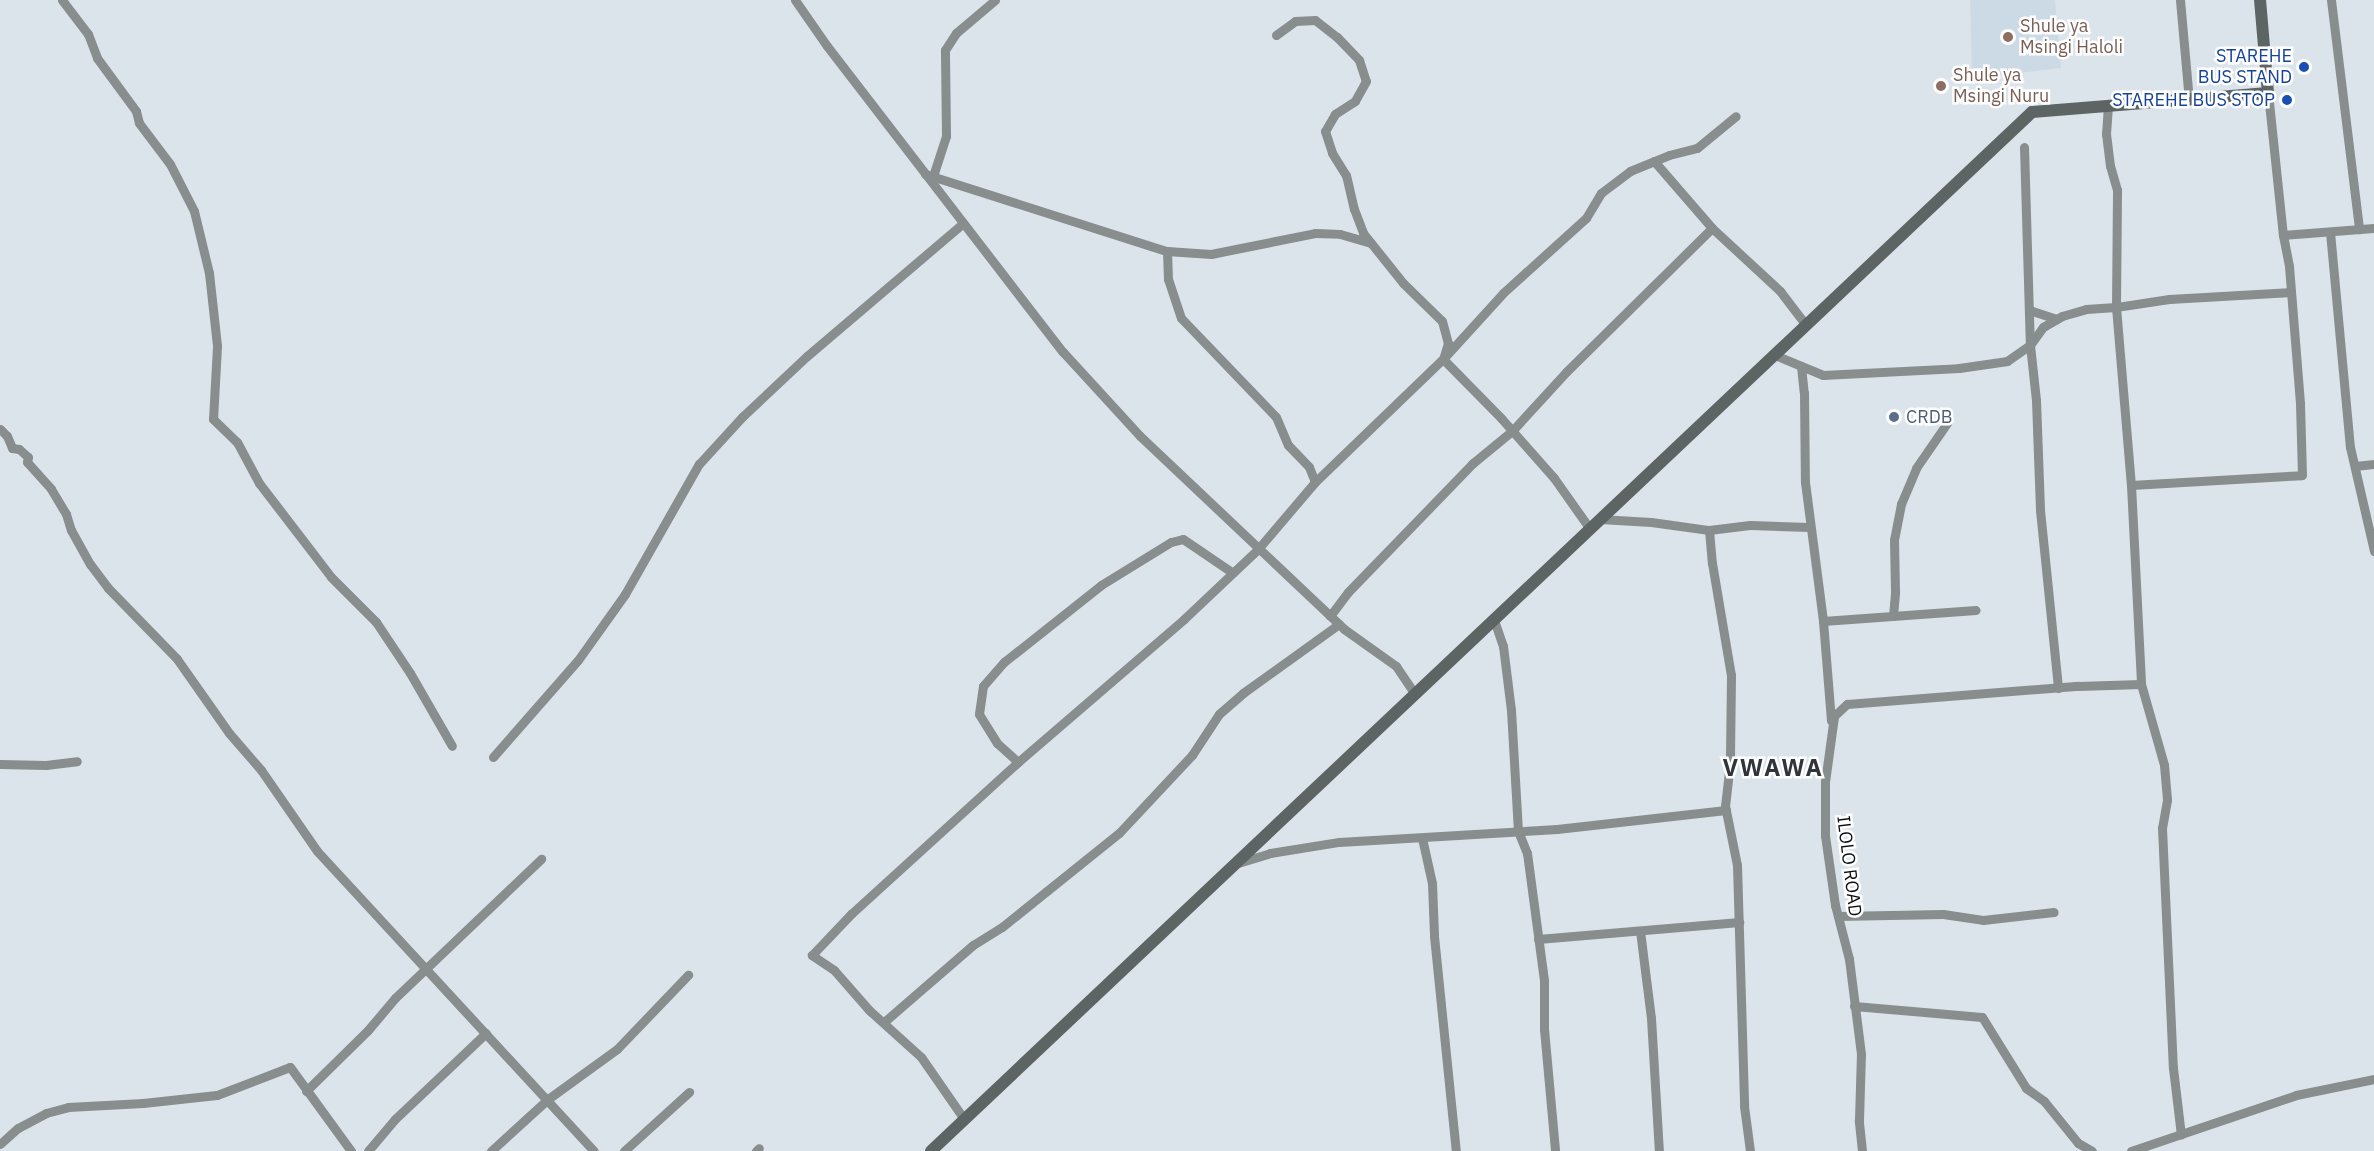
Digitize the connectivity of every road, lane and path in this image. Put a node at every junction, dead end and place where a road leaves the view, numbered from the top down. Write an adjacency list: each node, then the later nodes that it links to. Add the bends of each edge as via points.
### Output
1 (62, 0): 56 (street, via 88,34 97,58 136,111 139,123 170,164 194,212 208,273 217,346 213,419 237,442 259,483 331,577 376,622)
2 (795, 0): 14 (street)
3 (995, 0): 14 (street, via 956,33 945,50 946,135)
4 (2180, 0): 9 (street)
5 (2260, 0): 8 (street)
6 (2331, 0): 18 (street)
7 (1276, 35): 21 (street, via 1295,21 1315,20 1359,60 1366,81 1355,101 1335,114 1326,131 1332,153 1347,175 1363,232)
8 (2268, 93): 9 (street); 20 (street)
9 (2189, 100): 10 (street)
10 (2108, 106): 24 (street, via 2106,134 2117,190); 27 (street, via 2032,112)
11 (1736, 116): 13 (street, via 1697,148)
12 (2024, 147): 25 (street)
13 (1654, 161): 16 (street); 30 (street, via 1630,171 1601,194 1586,218 1503,293)
14 (929, 175): 15 (street); 22 (street)
15 (963, 223): 43 (street, via 1063,352 1140,436); 57 (street, via 807,356 699,464 625,594 578,660)
16 (1712, 228): 27 (street, via 1780,291); 34 (street)
17 (2374, 228): 18 (street)
18 (2358, 229): 19 (street)
19 (2330, 232): 20 (street); 36 (street)
20 (2283, 235): 23 (street)
21 (1371, 243): 22 (street, via 1340,234 1315,233 1211,254); 30 (street, via 1403,283 1442,321 1448,343)
22 (1167, 251): 37 (street, via 1168,279 1181,318 1276,417 1288,446 1309,467)
23 (2291, 292): 24 (street, via 2169,298); 38 (street, via 2302,475)
24 (2116, 307): 26 (street, via 2086,309); 38 (street)
25 (2030, 310): 26 (street); 28 (street)
26 (2057, 319): 28 (street, via 2043,327)
27 (1806, 325): 29 (street)
28 (2030, 345): 31 (street, via 2007,361 1959,368 1823,375); 53 (street, via 2040,510)
29 (1774, 355): 31 (street); 39 (street)
30 (1443, 359): 34 (street); 37 (street)
31 (1801, 366): 40 (street)
32 (1947, 423): 48 (street, via 1916,468 1901,504 1894,540)
33 (0, 429): 71 (street, via 12,448 28,457 27,462 51,489 90,564 108,588 177,659 317,851)
34 (1512, 431): 41 (street, via 1554,478); 47 (street, via 1466,471 1348,592)
35 (2374, 464): 36 (street)
36 (2355, 466): 44 (street)
37 (1316, 482): 43 (street)
38 (2132, 485): 52 (street)
39 (1600, 519): 41 (street); 42 (street)
40 (1809, 527): 42 (street, via 1750,525); 50 (street)
41 (1590, 529): 49 (street)
42 (1709, 530): 61 (street, via 1731,675)
43 (1258, 549): 45 (street); 47 (street)
44 (2374, 551)
45 (1233, 573): 59 (street); 59 (street, via 1183,539 1171,542 1101,585 1004,662 983,686 979,714 997,743)
46 (1976, 609): 48 (street)
47 (1330, 616): 51 (street)
48 (1893, 616): 50 (street)
49 (1494, 620): 54 (street); 62 (street, via 1503,646)
50 (1823, 621): 55 (street)
51 (1339, 624): 54 (street, via 1396,666); 74 (street, via 1219,714 1192,755 1119,834 1002,927 973,945)
52 (2141, 684): 53 (street, ILOLO ROAD); 81 (street, via 2164,765 2167,801 2162,828 2173,1068)
53 (2058, 688): 55 (street, ILOLO ROAD, via 1847,704 1834,716)
54 (1415, 694): 65 (street)
55 (1832, 727): 67 (street, ILOLO ROAD, via 1825,782 1825,836)
56 (452, 746)
57 (493, 757)
58 (77, 761): 60 (street)
59 (1018, 762): 74 (street, via 851,914 812,955 834,970)
60 (0, 764)
61 (1726, 810): 62 (street); 68 (street, via 1737,865)
62 (1518, 831): 63 (street); 70 (street, via 1527,853)
63 (1422, 838): 65 (street, via 1339,842); 89 (street, via 1432,883)
64 (541, 859): 71 (street)
65 (1235, 863): 80 (street)
66 (2054, 912): 67 (street, via 1983,920 1942,914)
67 (1838, 916): 73 (street, ILOLO ROAD, via 1849,959)
68 (1739, 922): 69 (street); 92 (street, via 1744,1106)
69 (1640, 931): 70 (street); 91 (street, via 1651,1018)
70 (1538, 939): 90 (street)
71 (426, 969): 75 (street); 77 (street)
72 (688, 975): 79 (street, via 617,1049)
73 (1854, 1006): 93 (street, ILOLO ROAD, via 1861,1054); 94 (street, via 1982,1017 2026,1088 2044,1101 2079,1143)
74 (884, 1022): 80 (street, via 921,1057)
75 (486, 1033): 79 (street); 85 (street, via 395,1119)
76 (2374, 1079): 81 (street, via 2296,1095)
77 (306, 1091): 82 (street, via 290,1067 217,1095 143,1104 68,1107 18,1128); 84 (street)
78 (689, 1092): 88 (street)
79 (548, 1099): 86 (street); 87 (street)
80 (964, 1119): 83 (street)
81 (2181, 1135): 95 (street)
82 (0, 1144)
83 (936, 1150)
84 (351, 1151)
85 (368, 1151)
86 (491, 1151)
87 (594, 1151)
88 (624, 1151)
89 (1456, 1151)
90 (1555, 1151)
91 (1659, 1151)
92 (1750, 1151)
93 (1862, 1151)
94 (2092, 1151)
95 (2131, 1151)

